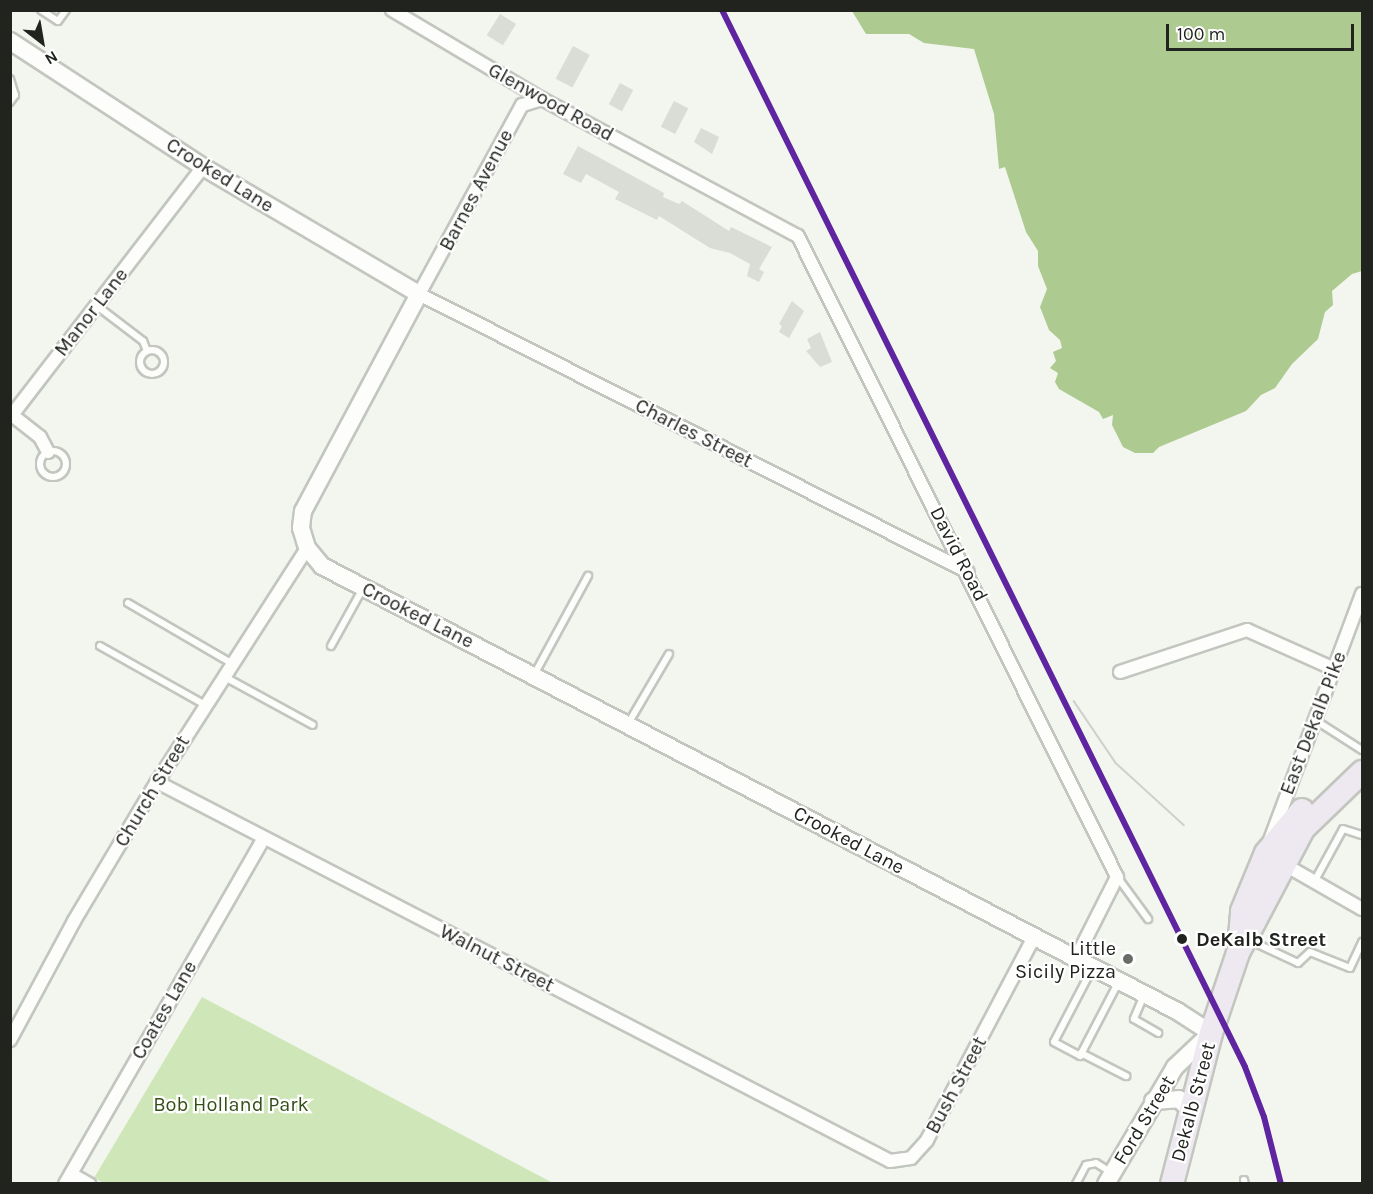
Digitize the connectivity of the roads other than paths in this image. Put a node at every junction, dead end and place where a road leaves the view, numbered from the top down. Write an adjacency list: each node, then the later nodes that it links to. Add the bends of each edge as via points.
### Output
1 (42, 10): 2 (lane, via 58,21)
2 (66, 10)
3 (392, 10): 6 (street, Glenwood Road)
4 (10, 41): 8 (street, Crooked Lane)
5 (10, 79): 7 (lane, via 15,95)
6 (542, 99): 9 (street, Glenwood Road); 10 (street, Barnes Avenue, via 522,105)
7 (10, 102)
8 (202, 166): 10 (street, Crooked Lane); 11 (street, Manor Lane)
9 (713, 189): 15 (street, David Road, via 798,236)
10 (419, 294): 14 (street, via 310,493 301,528); 15 (street, Charles Street)
11 (96, 305): 12 (lane, via 143,341); 13 (street, Manor Lane, via 12,415 39,437)
12 (147, 351): 12 (lane, via 140,359 141,368 149,374 158,373 164,366 163,356 156,350)
13 (48, 452): 13 (lane, via 41,460 42,470 49,476 59,476 66,468 65,458)
14 (307, 549): 17 (street, Crooked Lane, via 322,566); 23 (street, Church Street)
15 (968, 572): 38 (street, David Road)
16 (588, 576): 26 (lane)
17 (364, 586): 21 (lane); 26 (street, Crooked Lane)
18 (1362, 594): 24 (street, East Dekalb Pike)
19 (128, 603): 23 (lane)
20 (100, 646): 28 (lane)
21 (331, 646)
22 (669, 654): 31 (lane)
23 (231, 663): 27 (street, Church Street)
24 (1334, 669): 25 (street, via 1247,630); 29 (street, East Dekalb Pike)
25 (1120, 672)
26 (534, 675): 31 (street, Crooked Lane)
27 (222, 676): 28 (street, Church Street); 30 (lane)
28 (205, 705): 34 (street, Church Street)
29 (1314, 720): 32 (lane); 37 (street, East Dekalb Pike)
30 (313, 725)
31 (628, 725): 42 (street, Crooked Lane)
32 (1362, 752): 37 (highway, Dekalb Street, via 1321,789)
33 (1362, 772): 37 (highway, Dekalb Street)
34 (157, 782): 36 (street, Walnut Street); 51 (street, Church Street, via 74,921)
35 (1362, 835): 39 (lane, via 1343,829)
36 (264, 838): 56 (street, Walnut Street); 58 (street, Coates Lane)
37 (1274, 858): 39 (street); 44 (highway, Dekalb Street, via 1242,910)
38 (1117, 877): 41 (lane); 45 (street)
39 (1314, 882): 40 (street)
40 (1362, 909)
41 (1148, 919)
42 (1034, 937): 45 (street, Crooked Lane); 56 (street, Bush Street, via 918,1154 890,1161)
43 (1362, 942): 44 (lane, via 1350,968 1310,952 1298,963)
44 (1242, 946): 49 (highway, Dekalb Street)
45 (1075, 960): 46 (street, Crooked Lane)
46 (1093, 969): 47 (street, Crooked Lane); 52 (lane, via 1054,1042 1080,1056)
47 (1119, 982): 48 (street, Crooked Lane); 52 (lane)
48 (1144, 995): 49 (street, Crooked Lane); 50 (lane, via 1134,1018)
49 (1213, 1026): 54 (street, Ford Street, via 1175,1067); 55 (highway, Dekalb Street)
50 (1158, 1033)
51 (10, 1040)
52 (1081, 1053): 53 (lane)
53 (1126, 1076)
54 (1153, 1101): 55 (street, via 1179,1100); 57 (street, Ford Street)
55 (1190, 1110): 61 (highway, Dekalb Street)
56 (839, 1133)
57 (1109, 1178): 60 (lane, via 1095,1163 1086,1165)
58 (68, 1179): 59 (street)
59 (89, 1184)
60 (1076, 1184)
61 (1172, 1184)

